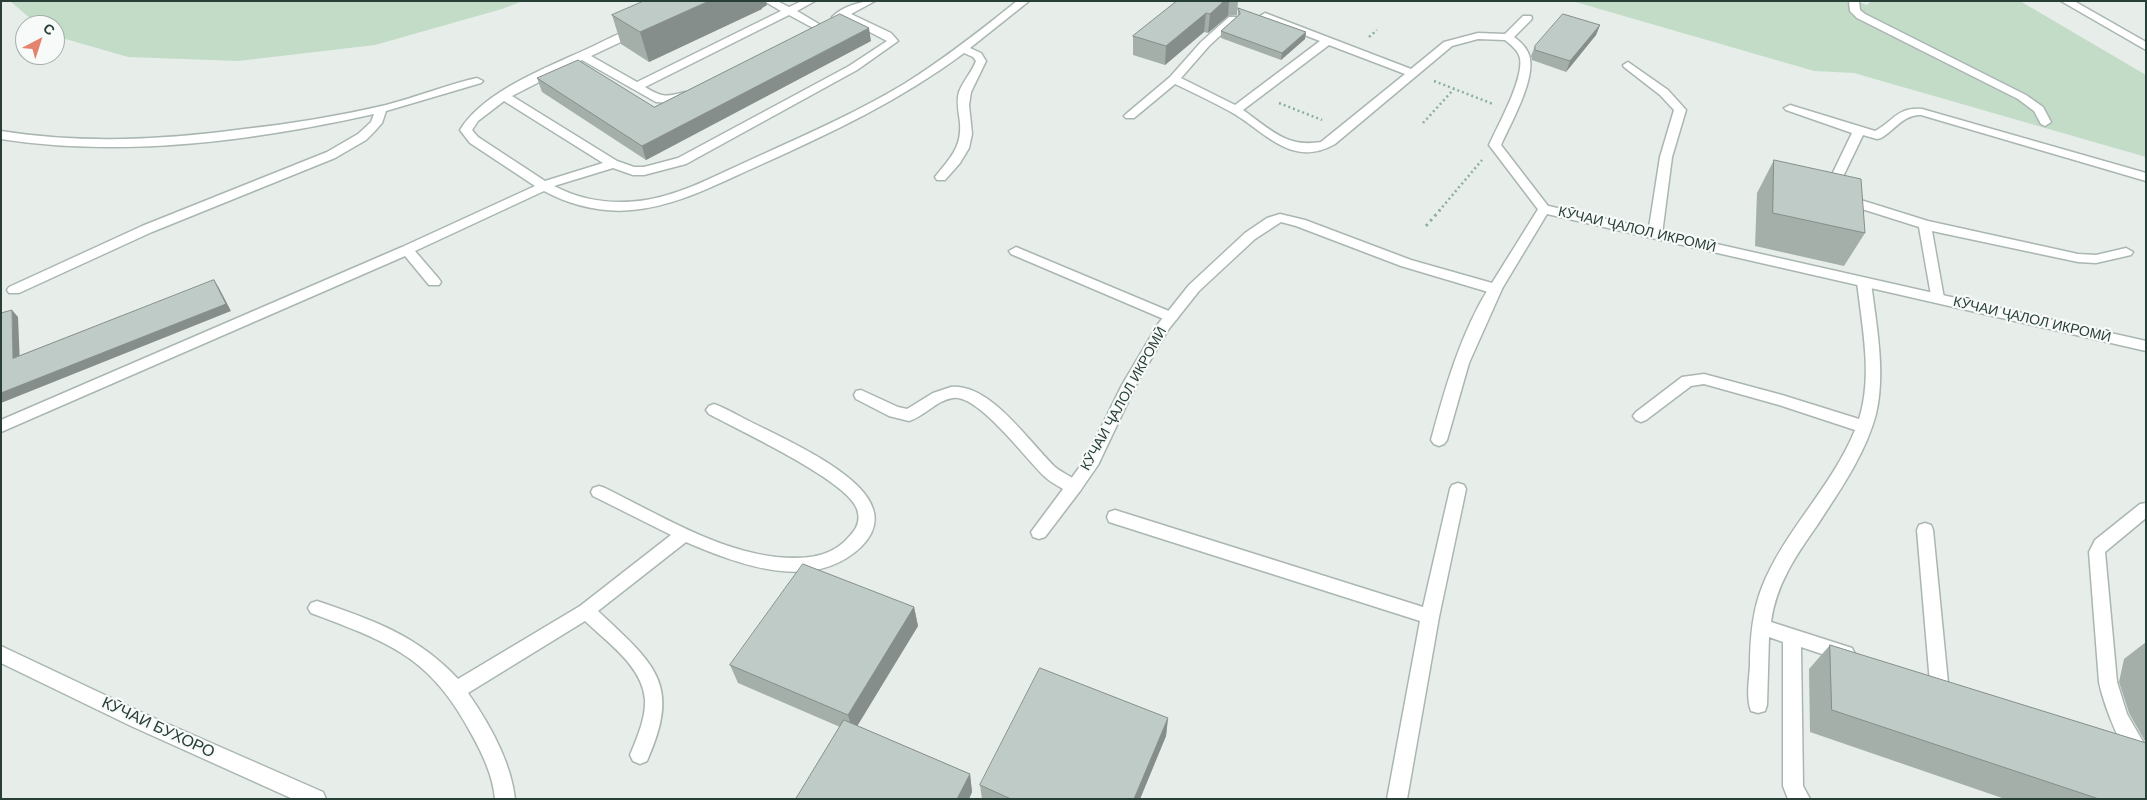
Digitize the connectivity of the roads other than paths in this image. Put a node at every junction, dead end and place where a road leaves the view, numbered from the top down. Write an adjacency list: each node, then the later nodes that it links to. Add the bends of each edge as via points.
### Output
1 (769, 1): 7 (street)
2 (810, 1): 7 (street)
3 (870, 1): 8 (street)
4 (1024, 1): 18 (street)
5 (1854, 1): 31 (street, via 1861,16 2022,97 2039,110)
6 (2066, 1): 17 (street)
7 (789, 11): 13 (street); 24 (street)
8 (842, 14): 13 (street); 34 (street, via 893,41 853,68 682,161 644,171)
9 (1265, 16): 16 (street)
10 (1233, 18): 22 (street)
11 (1527, 18): 15 (street)
12 (646, 26): 19 (street)
13 (818, 27): 14 (street)
14 (802, 35)
15 (1508, 37): 21 (street, via 1478,36 1456,40 1441,48); 38 (street, via 1522,49 1525,66 1495,145)
16 (1328, 40): 21 (street); 29 (street)
17 (2146, 47)
18 (963, 49): 35 (street, via 977,55 981,61 964,98 967,129 964,148); 37 (street, via 908,86 839,124 726,176 676,195 638,205 599,205 572,200)
19 (584, 56): 24 (street); 26 (street)
20 (1628, 65): 40 (street, via 1674,100 1680,110 1667,152)
21 (1412, 73): 29 (street, via 1324,145 1291,147)
22 (1174, 79): 29 (street); 30 (street)
23 (477, 81): 28 (street)
24 (637, 87): 25 (street, via 662,101 674,100)
25 (693, 91)
26 (503, 96): 34 (street); 37 (street, via 476,114 466,125 466,130 480,144)
27 (1790, 108): 32 (street)
28 (381, 110): 33 (street, via 278,129 150,142 94,145); 47 (street, via 370,130 331,155 147,229)
29 (1236, 110)
30 (1130, 116)
31 (2045, 122)
32 (1859, 131): 36 (street, via 1877,135 1886,131 1903,113 1922,112); 39 (street, via 1832,187 1833,192 1847,200)
33 (1, 134)
34 (613, 164): 37 (street)
35 (942, 177)
36 (2146, 177)
37 (544, 186): 41 (street)
38 (1544, 209): 40 (street, КӮЧАИ ҶАЛОЛ ИКРОМӢ); 46 (street, КӮЧАИ ҶАЛОЛ ИКРОМӢ)
39 (1925, 224): 43 (street, via 2083,258 2096,259); 48 (street)
40 (1655, 234): 45 (street, КӮЧАИ ҶАЛОЛ ИКРОМӢ)
41 (407, 250): 44 (street); 54 (street)
42 (1016, 251): 49 (street)
43 (2126, 252)
44 (434, 282)
45 (1864, 282): 48 (street, КӮЧАИ ҶАЛОЛ ИКРОМӢ); 55 (street, via 1871,375 1870,404)
46 (1496, 289): 49 (street, КӮЧАИ ҶАЛОЛ ИКРОМӢ, via 1406,263 1280,218 1250,236 1194,288); 56 (street, via 1462,360)
47 (14, 290)
48 (1937, 298): 50 (street, КӮЧАИ ҶАЛОЛ ИКРОМӢ)
49 (1170, 316): 57 (street, КӮЧАИ ҶАЛОЛ ИКРОМӢ, via 1129,385 1092,461)
50 (2146, 346)
51 (861, 395): 57 (street, via 894,412 909,415 942,396 959,392 967,394 1005,424 1052,474)
52 (714, 410): 64 (street, via 834,477 862,502 867,524 862,535 843,553 815,564 798,565 750,559)
53 (1642, 416): 55 (street, via 1687,381 1704,379)
54 (1, 426)
55 (1864, 427): 68 (street, via 1836,482 1779,569 1765,606)
56 (1439, 440)
57 (1074, 487): 63 (street, КӮЧАИ ҶАЛОЛ ИКРОМӢ)
58 (1458, 490): 67 (street)
59 (599, 492): 64 (street)
60 (2146, 509): 78 (street, via 2101,545 2097,552 2111,701 2119,721)
61 (1115, 517): 67 (street)
62 (1924, 530): 73 (street)
63 (1039, 532)
64 (684, 534): 66 (street)
65 (317, 608): 75 (street, via 408,645)
66 (586, 611): 75 (street); 77 (street, via 642,668 650,682 654,699 652,714)
67 (1430, 617): 81 (street)
68 (1762, 628): 69 (street); 76 (street)
69 (1792, 637): 71 (street); 82 (street, via 1793,786)
70 (1, 654): 79 (street, КӮЧАИ БУХОРО, via 138,720)
71 (1866, 660)
72 (1921, 677): 73 (street)
73 (1940, 683): 74 (street)
74 (1958, 689)
75 (458, 690): 80 (street, via 496,763)
76 (1758, 706)
77 (640, 755)
78 (2146, 765)
79 (316, 799)
80 (505, 799)
81 (1397, 799)
82 (1800, 799)

